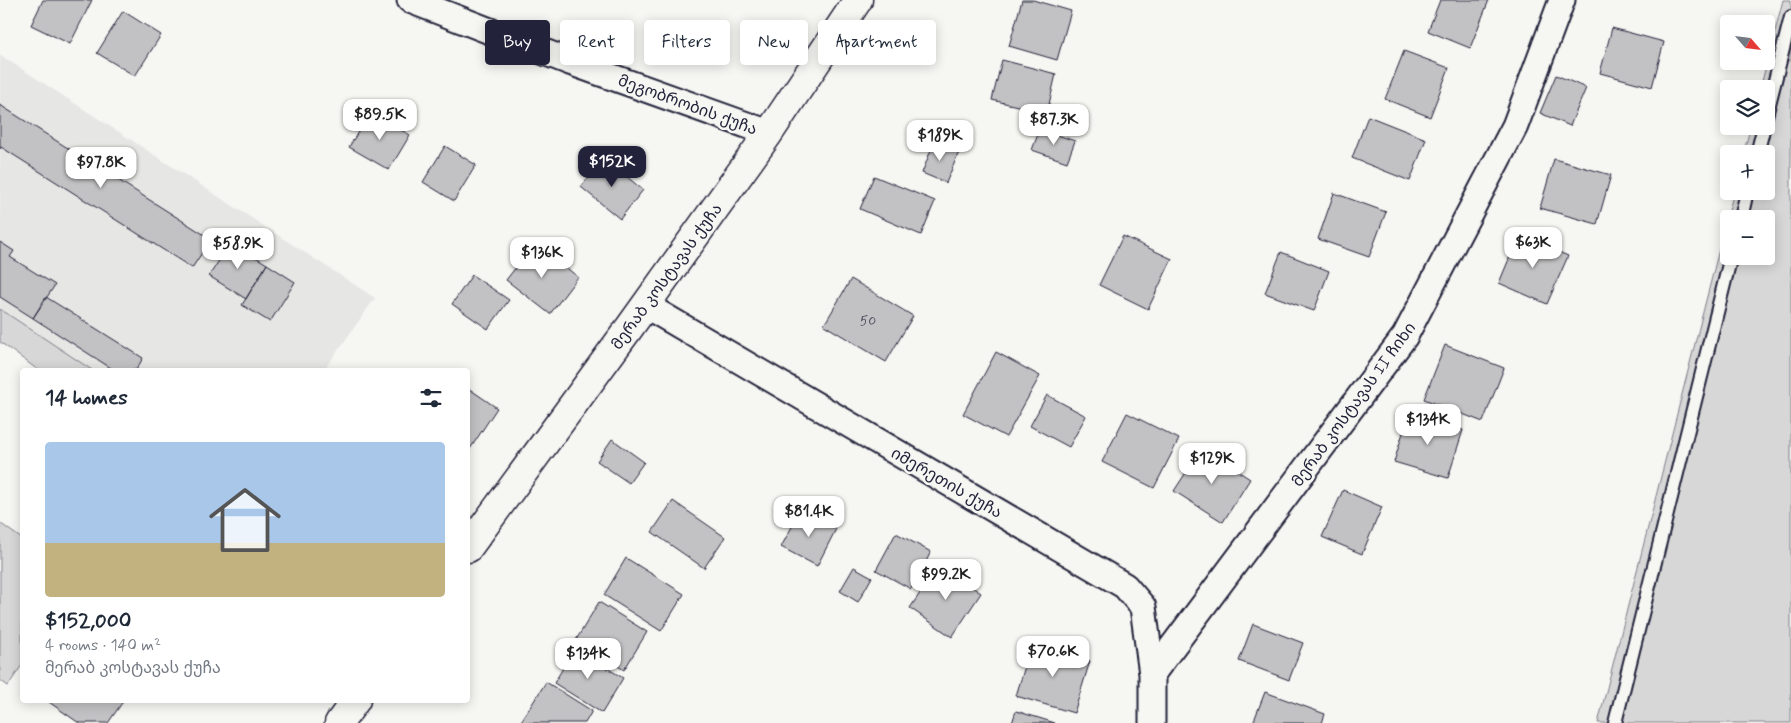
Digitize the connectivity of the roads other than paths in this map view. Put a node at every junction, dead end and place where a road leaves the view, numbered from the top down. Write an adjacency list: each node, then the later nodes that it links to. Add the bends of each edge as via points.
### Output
1 (410, 0): 6 (street, მეგობრობის ქუჩა, via 570,62)
2 (858, 0): 6 (main road, მერაბ კოსტავას ქუჩა)
3 (1562, 0): 10 (street, მერაბ კოსტავას II ჩიხი, via 1515,126 1405,336)
4 (1791, 17): 5 (lane)
5 (1775, 80)
6 (770, 133): 8 (main road, მერაბ კოსტავას ქუჩა)
7 (1729, 265): 14 (lane)
8 (645, 306): 9 (main road, მერაბ კოსტავას ქუჩა); 10 (street, იმერეთის ქუჩა, via 1125,586 1143,607)
9 (470, 545)
10 (1152, 674): 13 (street, იმერეთის ქუჩა)
11 (354, 703): 12 (main road)
12 (339, 723)
13 (1152, 723)
14 (1615, 723)

